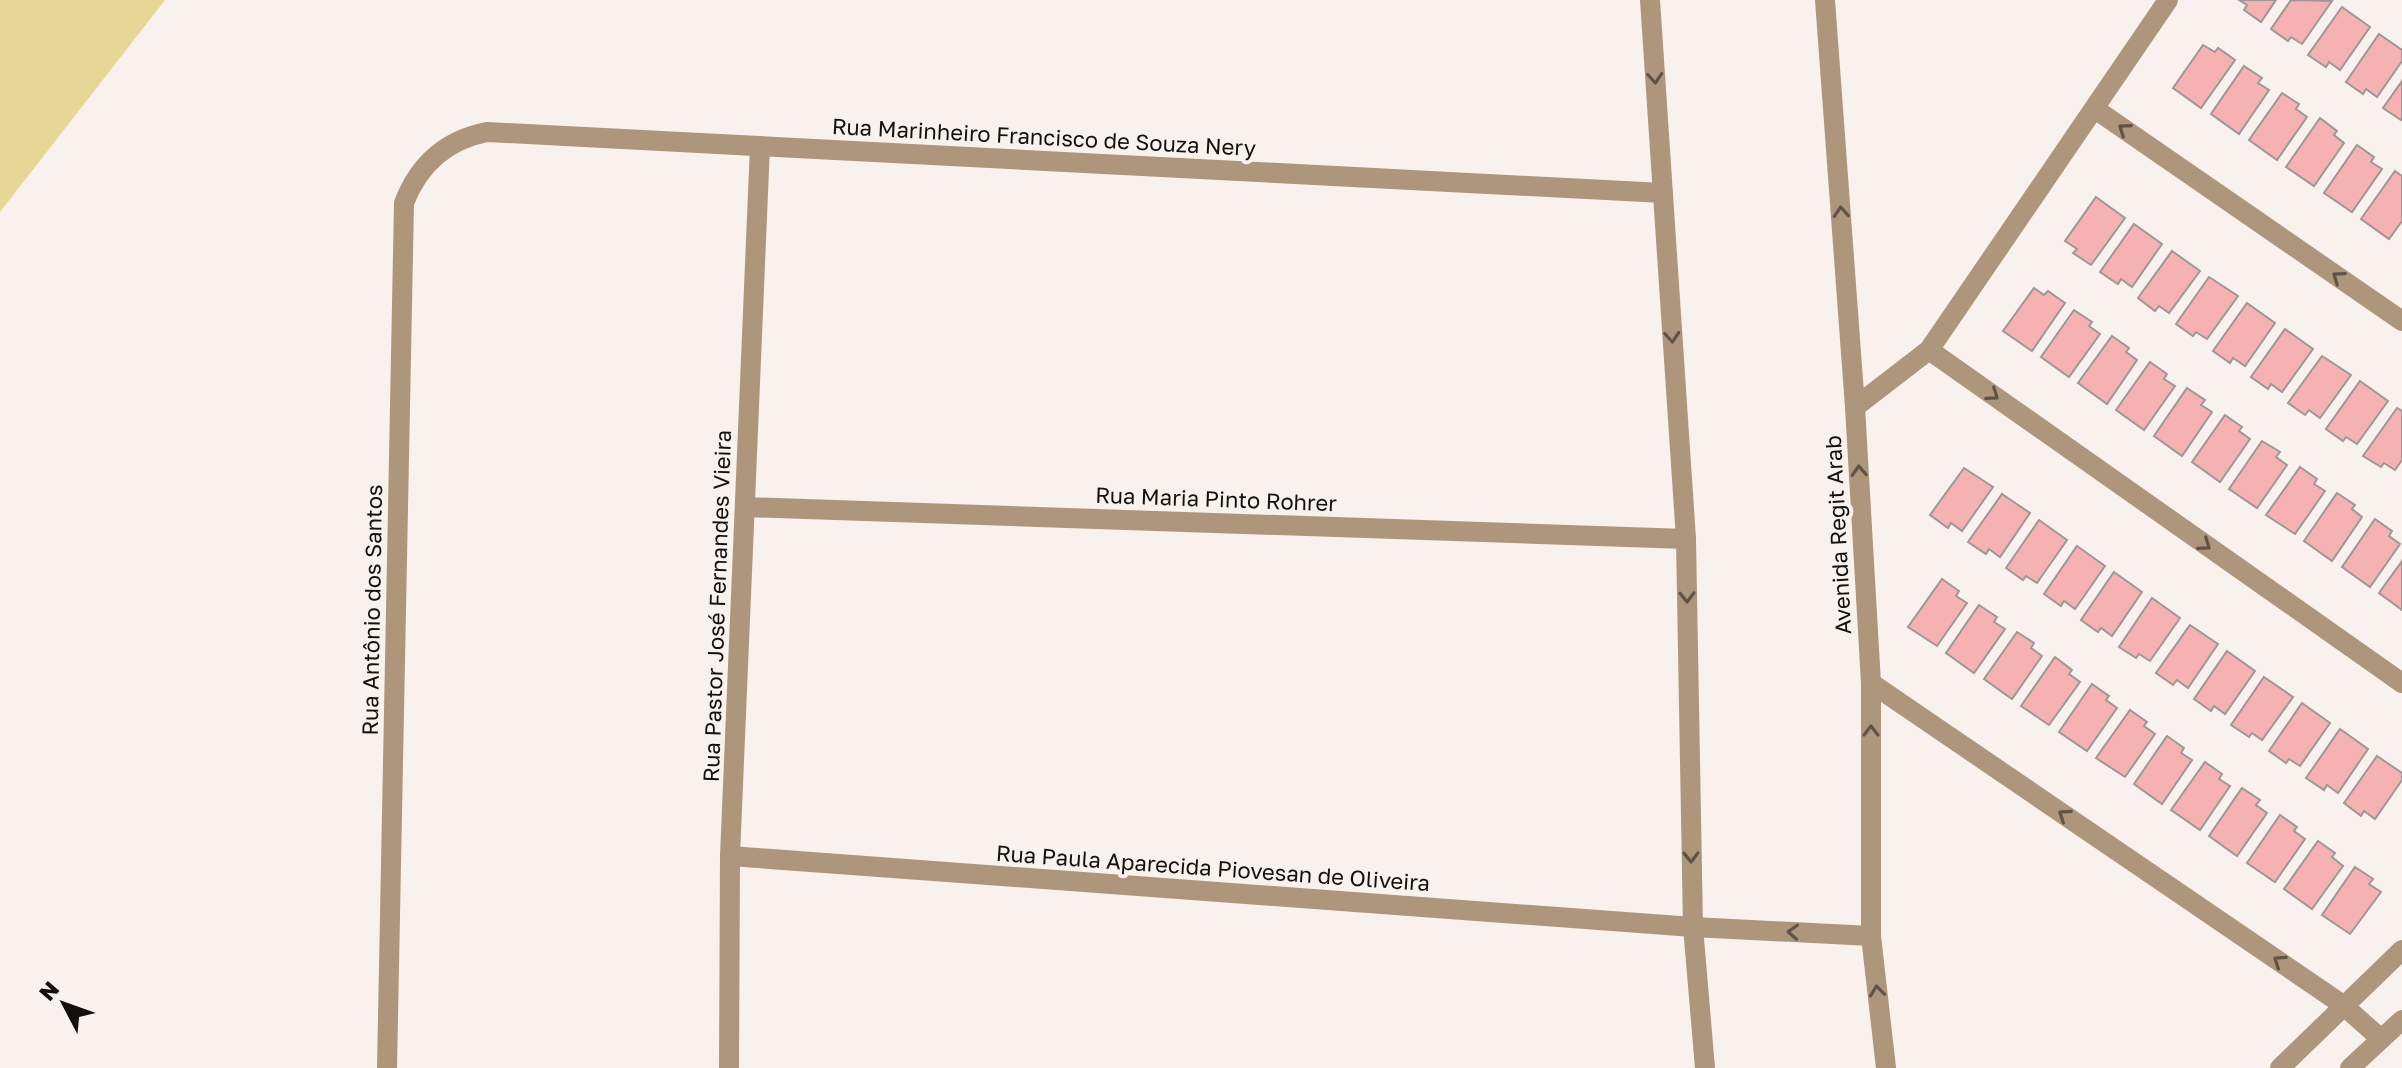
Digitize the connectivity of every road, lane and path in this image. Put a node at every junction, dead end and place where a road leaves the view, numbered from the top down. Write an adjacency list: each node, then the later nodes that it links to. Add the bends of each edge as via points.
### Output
1 (1650, 0): 7 (street, one-way to 7)
2 (1825, 0): 10 (street, Avenida Regit Arab, one-way to 2)
3 (2168, 0): 4 (street)
4 (2095, 109): 8 (street, one-way to 4); 9 (street)
5 (760, 146): 6 (street, Rua Marinheiro Francisco de Souza Nery, via 487,132 456,141); 7 (street, Rua Marinheiro Francisco de Souza Nery); 11 (street, Rua Pastor José Fernandes Vieira)
6 (429, 160): 22 (street, Rua Antônio dos Santos, via 404,203)
7 (1663, 193): 12 (street, one-way to 12)
8 (2402, 321)
9 (1929, 350): 10 (street); 14 (street, one-way to 14)
10 (1855, 407): 13 (street, Avenida Regit Arab, one-way to 10)
11 (745, 507): 12 (street, Rua Maria Pinto Rohrer); 15 (street, Rua Pastor José Fernandes Vieira)
12 (1686, 539): 16 (street, one-way to 16)
13 (1871, 683): 17 (street, Avenida Regit Arab, one-way to 13); 19 (street, one-way to 13)
14 (2402, 683)
15 (730, 856): 16 (street, Rua Paula Aparecida Piovesan de Oliveira); 23 (street, Rua Pastor José Fernandes Vieira)
16 (1693, 927): 17 (street, Rua Paula Aparecida Piovesan de Oliveira, one-way to 16); 24 (street)
17 (1871, 936): 25 (street, Avenida Regit Arab, one-way to 17)
18 (2402, 950): 19 (street)
19 (2343, 1005): 21 (street); 26 (street)
20 (2402, 1020): 21 (street)
21 (2381, 1039): 27 (street)
22 (387, 1068)
23 (729, 1068)
24 (1705, 1068)
25 (1886, 1068)
26 (2280, 1068)
27 (2350, 1068)

